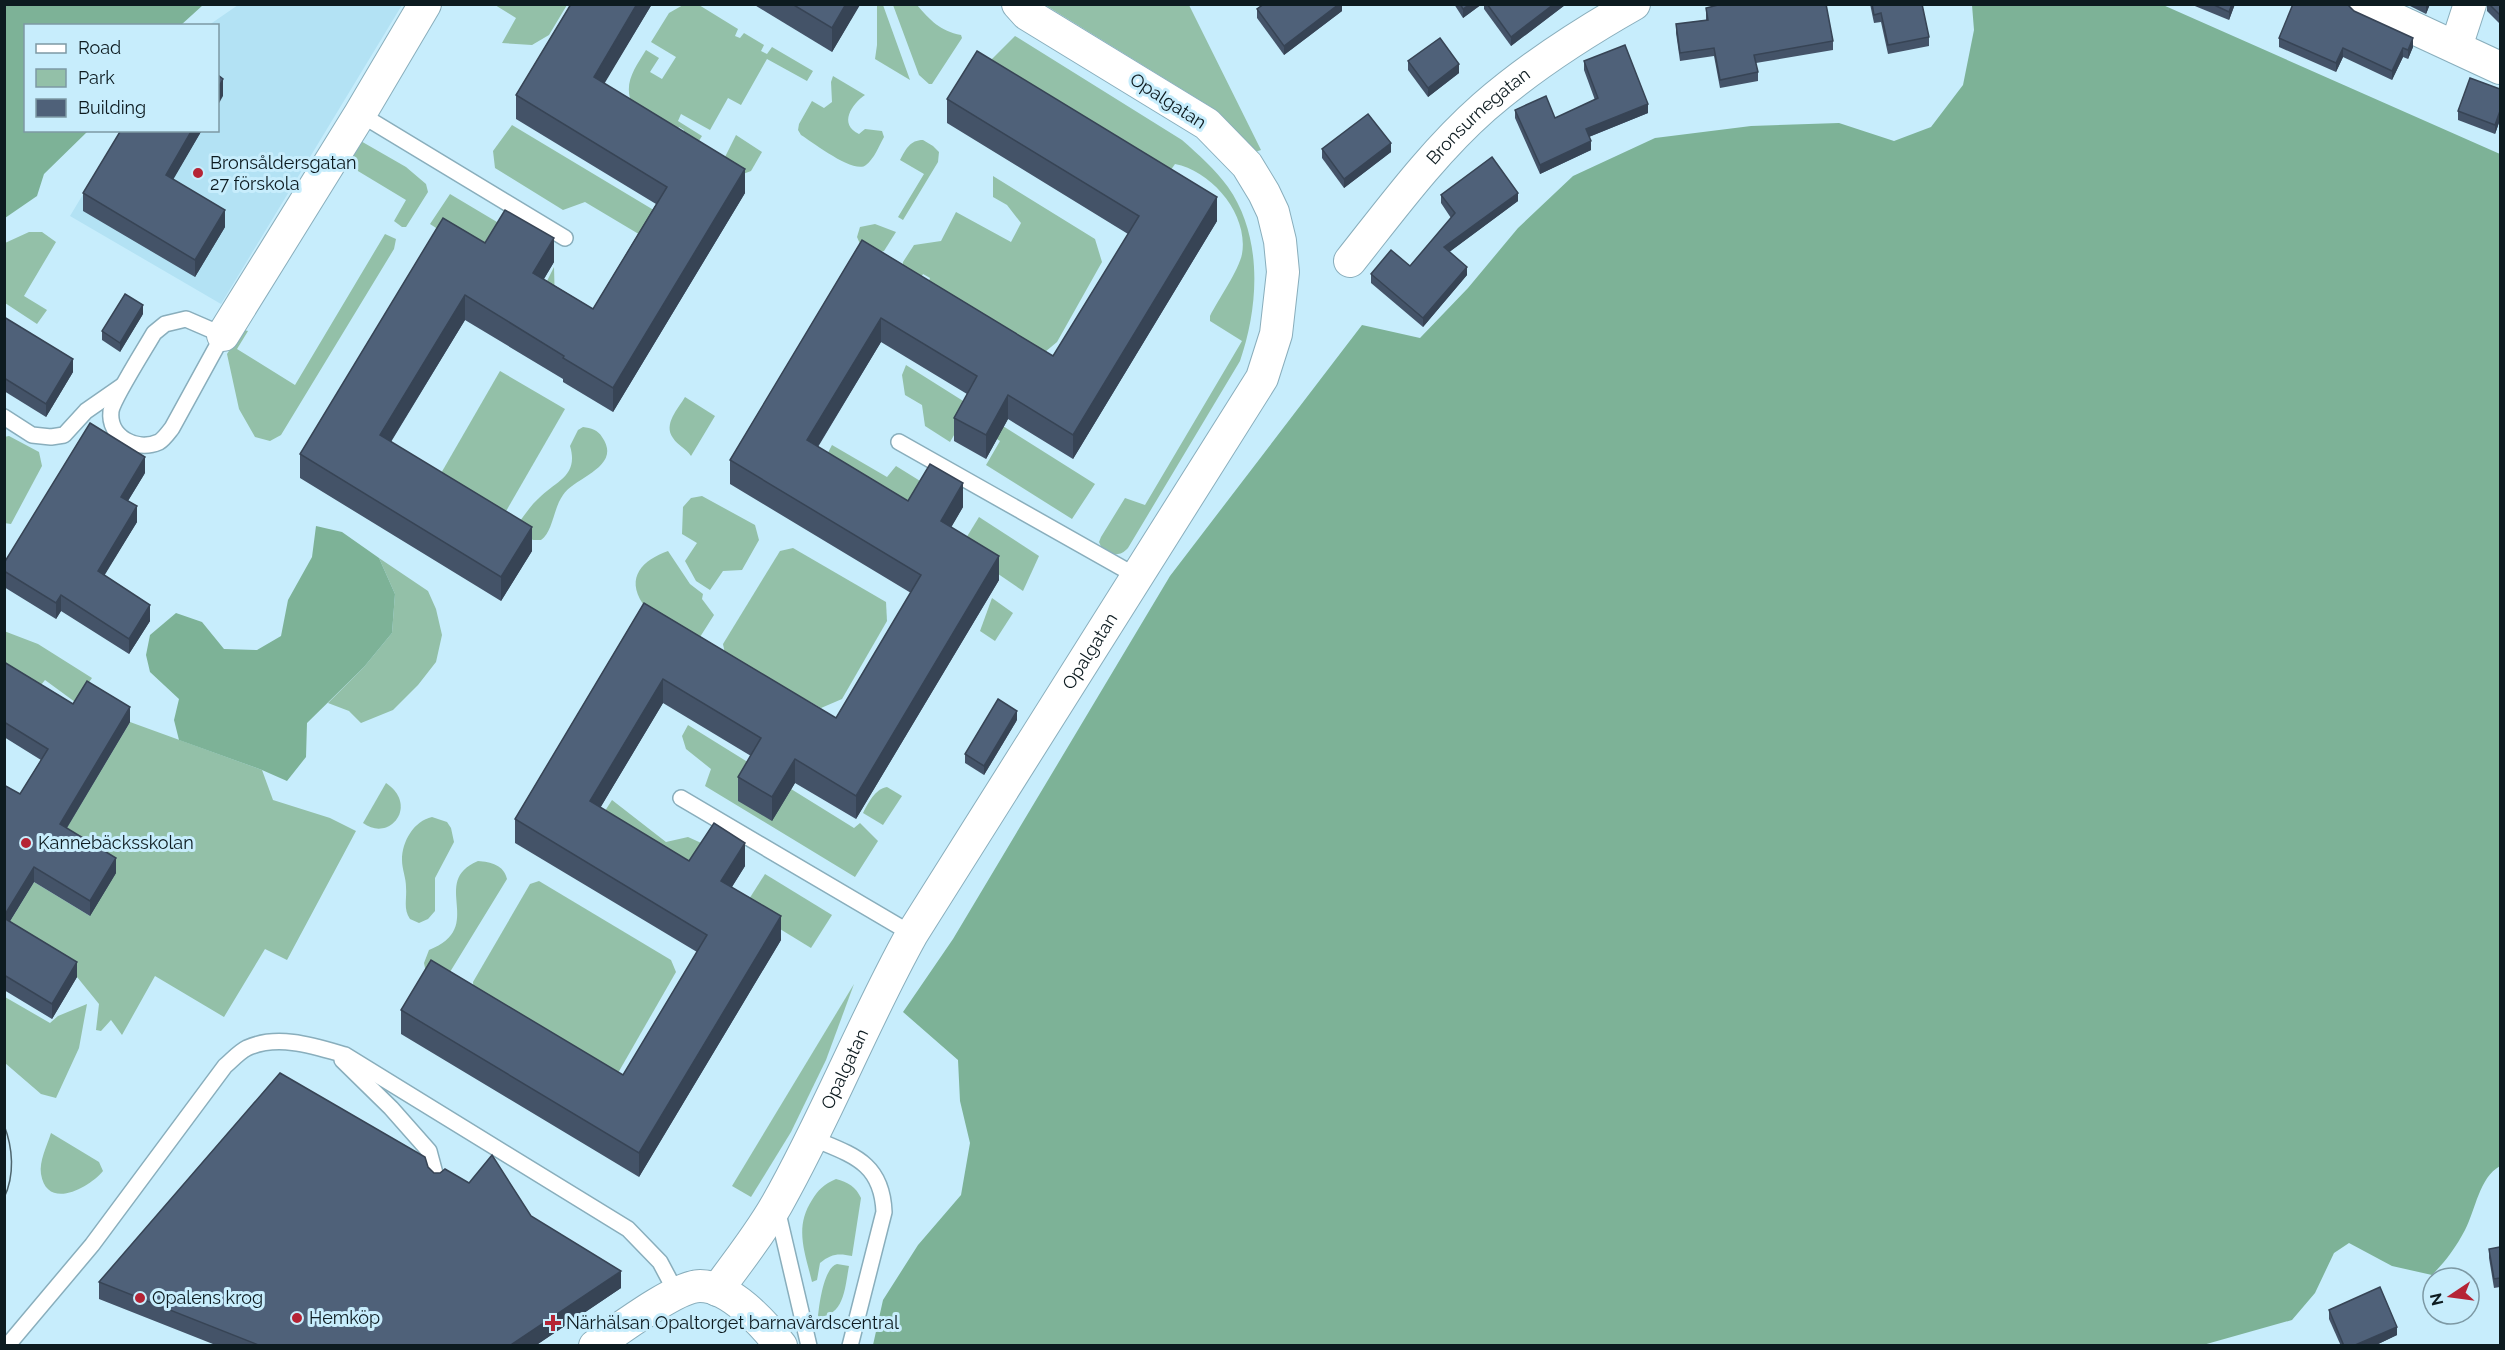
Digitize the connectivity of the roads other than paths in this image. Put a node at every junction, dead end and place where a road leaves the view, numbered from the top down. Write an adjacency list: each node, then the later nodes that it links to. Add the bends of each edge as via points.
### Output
1 (425, 4): 8 (street)
2 (1018, 4): 15 (street, Opalgatan, via 1027,14 1207,124 1246,165 1264,193 1280,241 1281,304 1262,378)
3 (1634, 4): 10 (street, Bronsurnegatan, via 1534,67 1483,108 1435,156)
4 (2362, 4): 6 (street)
5 (2470, 4): 6 (street)
6 (2456, 47): 7 (street)
7 (2500, 68)
8 (360, 114): 9 (lane); 11 (street)
9 (565, 238)
10 (1350, 261)
11 (223, 334): 12 (lane, via 186,319 165,324 154,333); 12 (lane, via 172,428 161,441 134,444 120,438 112,426 111,409)
12 (125, 384): 13 (lane, via 86,411 64,435 32,435)
13 (4, 417)
14 (899, 442): 15 (lane)
15 (1138, 577): 17 (street, Opalgatan)
16 (681, 798): 17 (lane)
17 (912, 934): 19 (street, Opalgatan, via 882,987)
18 (334, 1052): 20 (lane, via 429,1151); 23 (lane, via 345,1055 628,1229 660,1262); 24 (lane, via 278,1041 246,1048 225,1066 92,1245)
19 (812, 1138): 21 (street, Opalgatan); 28 (lane, via 863,1162 884,1193 885,1212)
20 (437, 1181)
21 (776, 1206): 22 (street, Opalgatan); 27 (lane)
22 (717, 1290): 23 (street, via 701,1286); 26 (street, via 740,1303)
23 (677, 1294): 25 (street)
24 (7, 1346)
25 (595, 1346)
26 (781, 1346)
27 (809, 1346)
28 (850, 1346)

